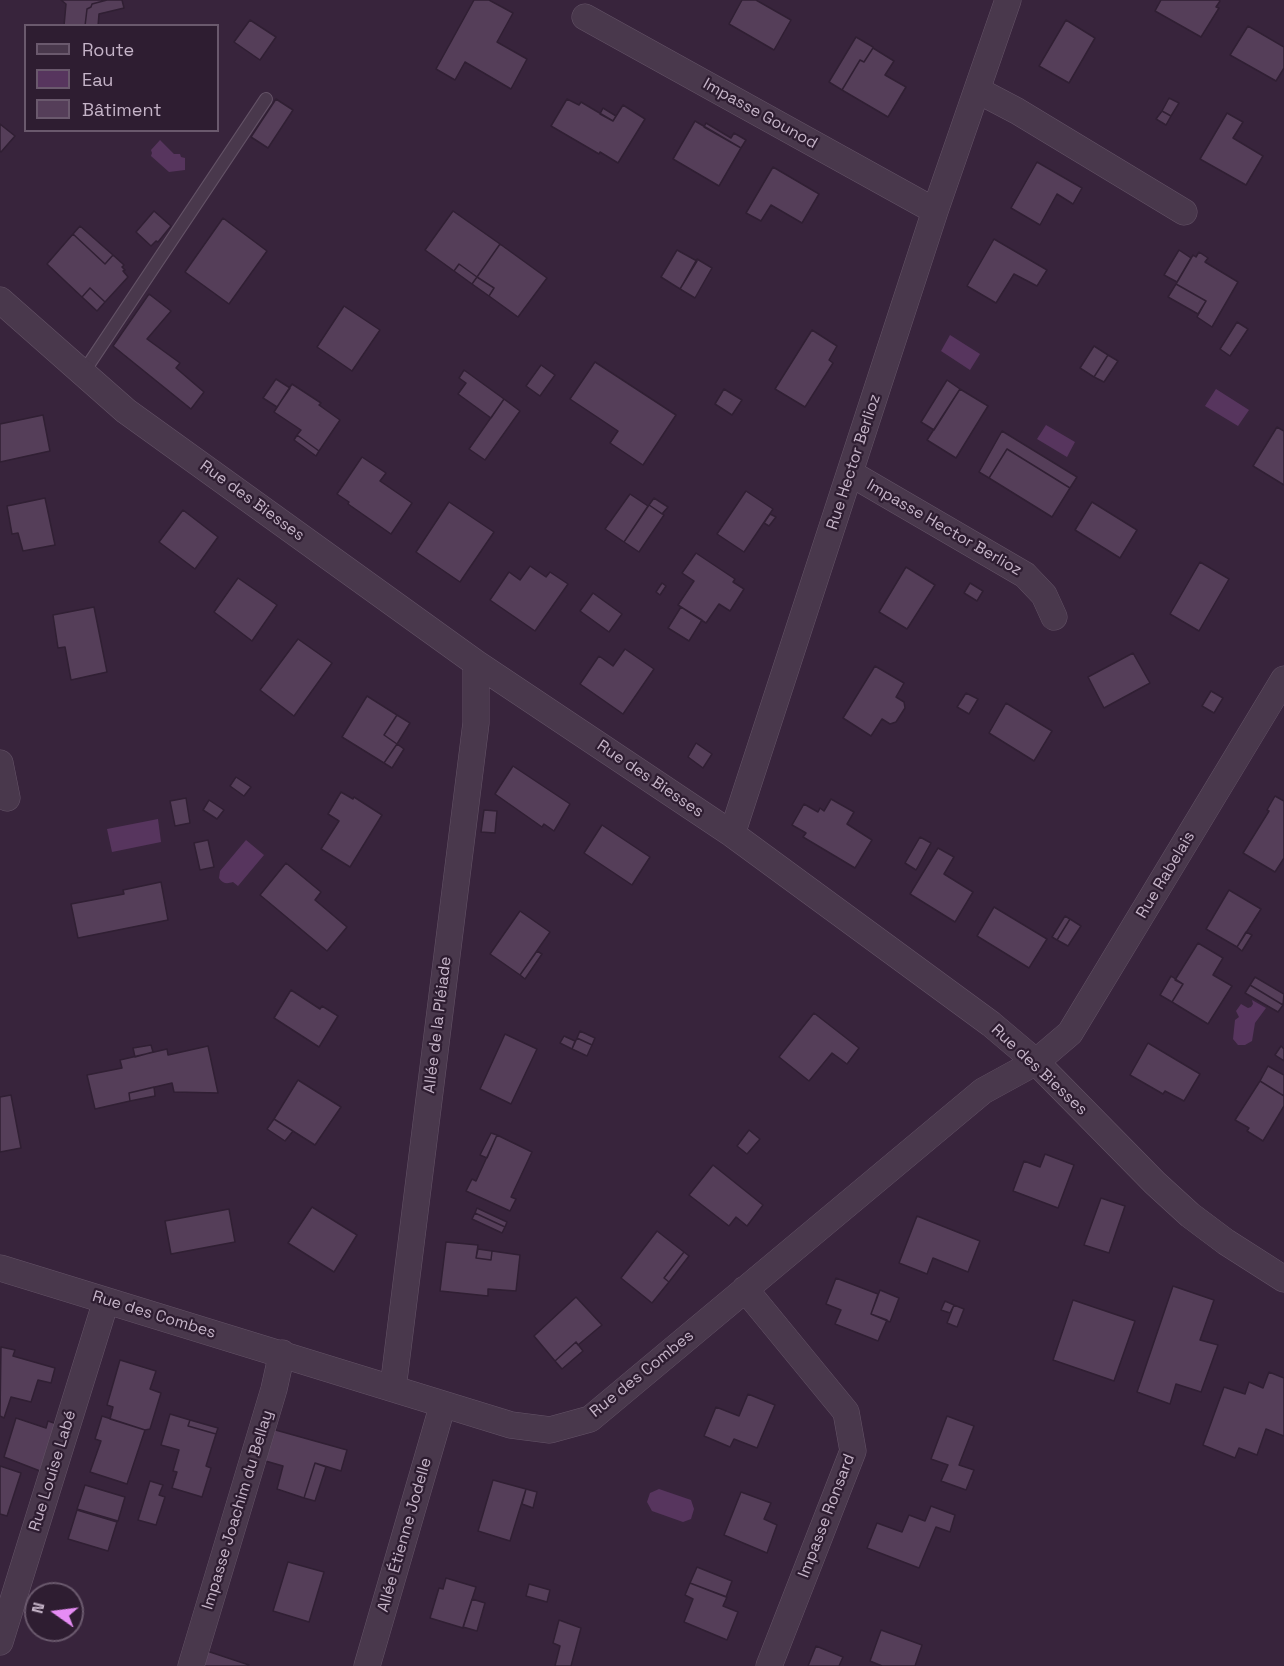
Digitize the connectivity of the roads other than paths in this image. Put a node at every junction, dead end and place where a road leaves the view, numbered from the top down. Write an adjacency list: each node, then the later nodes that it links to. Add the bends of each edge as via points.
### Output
1 (1008, 0): 3 (street, Rue Hector Berlioz)
2 (585, 17): 5 (street, Impasse Gounod)
3 (977, 90): 5 (street, Rue Hector Berlioz); 6 (street)
4 (266, 99): 8 (lane)
5 (934, 211): 9 (street, Rue Hector Berlioz)
6 (1184, 212)
7 (0, 300): 8 (street, Rue des Biesses)
8 (83, 373): 11 (street, Rue des Biesses, via 126,411)
9 (850, 473): 10 (street, Impasse Hector Berlioz, via 1025,575 1044,595); 15 (street, Rue Hector Berlioz)
10 (1054, 617)
11 (476, 663): 15 (street, Rue des Biesses); 22 (street, Allée de la Pléiade, via 476,723)
12 (1284, 679): 16 (street, Rue Rabelais, via 1070,1033)
13 (0, 763): 14 (street)
14 (7, 798)
15 (732, 834): 16 (street, Rue des Biesses, via 991,1024)
16 (1036, 1062): 18 (street, Rue des Biesses, via 1190,1215); 19 (street, Rue des Combes, via 983,1091)
17 (0, 1268): 20 (street, Rue des Combes)
18 (1284, 1279)
19 (745, 1288): 23 (street, Rue des Combes, via 590,1419 550,1430 511,1425); 27 (street, Impasse Ronsard, via 846,1412 853,1450)
20 (106, 1300): 21 (street, Rue des Combes); 24 (street, Rue Louise Labé)
21 (282, 1353): 22 (street, Rue des Combes); 25 (street, Impasse Joachim du Bellay)
22 (393, 1388): 23 (street, Rue des Combes)
23 (443, 1404): 26 (street, Allée Étienne Jodelle)
24 (0, 1642)
25 (191, 1666)
26 (367, 1666)
27 (770, 1666)

